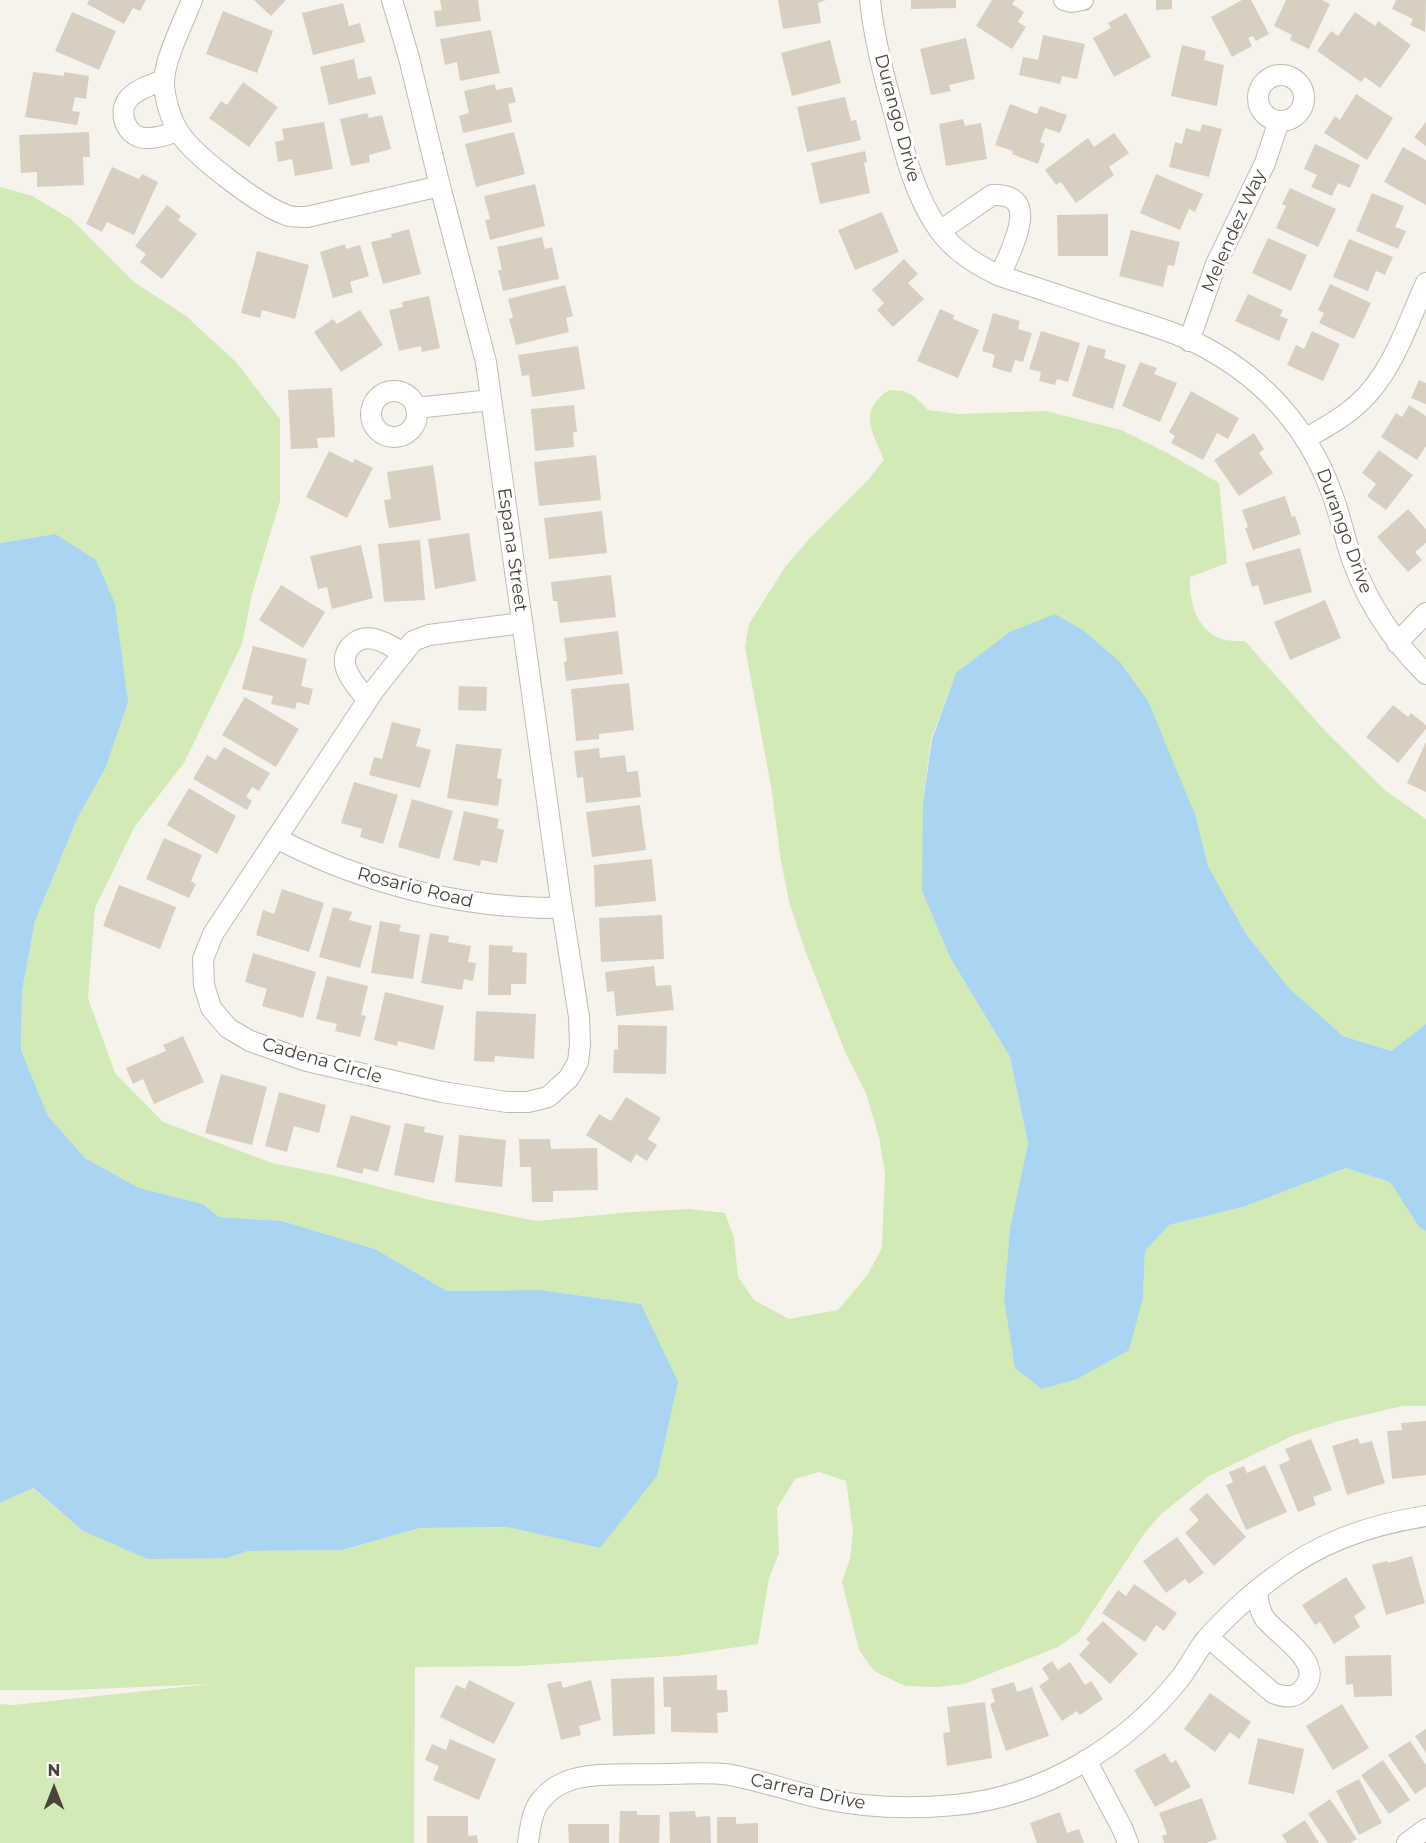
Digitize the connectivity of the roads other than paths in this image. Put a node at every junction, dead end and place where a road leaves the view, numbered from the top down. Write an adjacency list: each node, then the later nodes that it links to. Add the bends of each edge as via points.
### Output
1 (192, 0): 6 (street)
2 (392, 0): 9 (street, Espana Street)
3 (870, 0): 10 (street, Durango Drive, via 888,90 914,184)
4 (1064, 0): 5 (street)
5 (1083, 0)
6 (164, 80): 8 (street); 8 (street, via 131,96 123,116 126,126 144,139)
7 (1279, 121): 13 (street, Melendez Way, via 1265,163 1216,264)
8 (178, 131): 9 (street, via 193,150 246,191 291,216 308,217)
9 (440, 186): 14 (street, Espana Street, via 486,362)
10 (940, 231): 11 (street, Durango Drive, via 975,265); 11 (street, via 992,195 1011,198 1018,206 1020,226)
11 (1000, 276): 13 (street, Durango Drive)
12 (1426, 283): 16 (street, via 1389,365 1373,388 1337,421)
13 (1189, 340): 16 (street, Durango Drive, via 1255,380 1278,402)
14 (491, 400): 15 (street); 18 (street, Espana Street)
15 (416, 408)
16 (1305, 438): 19 (street, Durango Drive, via 1322,466 1360,581)
17 (1426, 613): 19 (street)
18 (522, 623): 20 (street, Cadena Circle, via 429,635 413,641); 24 (street, Espana Street)
19 (1397, 643): 21 (street, Durango Drive)
20 (404, 652): 22 (street, Cadena Circle); 22 (street, via 368,637 350,646 345,666)
21 (1426, 674)
22 (368, 700): 23 (street, Cadena Circle)
23 (276, 838): 24 (street, Rosario Road, via 351,872 414,890 477,904); 25 (street, Cadena Circle, via 213,934 203,958 204,985 211,1008 228,1028 250,1041 308,1061 442,1092 507,1102)
24 (562, 908): 25 (street, Espana Street, via 580,1045 578,1062 569,1078)
25 (548, 1097)
26 (1426, 1516): 27 (street, Carrera Drive, via 1363,1530 1316,1551 1277,1574)
27 (1257, 1592): 28 (street, Carrera Drive); 28 (street, via 1264,1617 1307,1661 1309,1681 1303,1690 1293,1696 1273,1693)
28 (1209, 1638): 29 (street, Carrera Drive, via 1147,1714)
29 (1086, 1760): 31 (street, Carrera Drive, via 1041,1784 996,1798 910,1807 824,1799 721,1774 594,1775 563,1782 540,1800 531,1821); 32 (street)
30 (1426, 1829): 33 (street)
31 (528, 1843)
32 (1128, 1843)
33 (1407, 1843)

